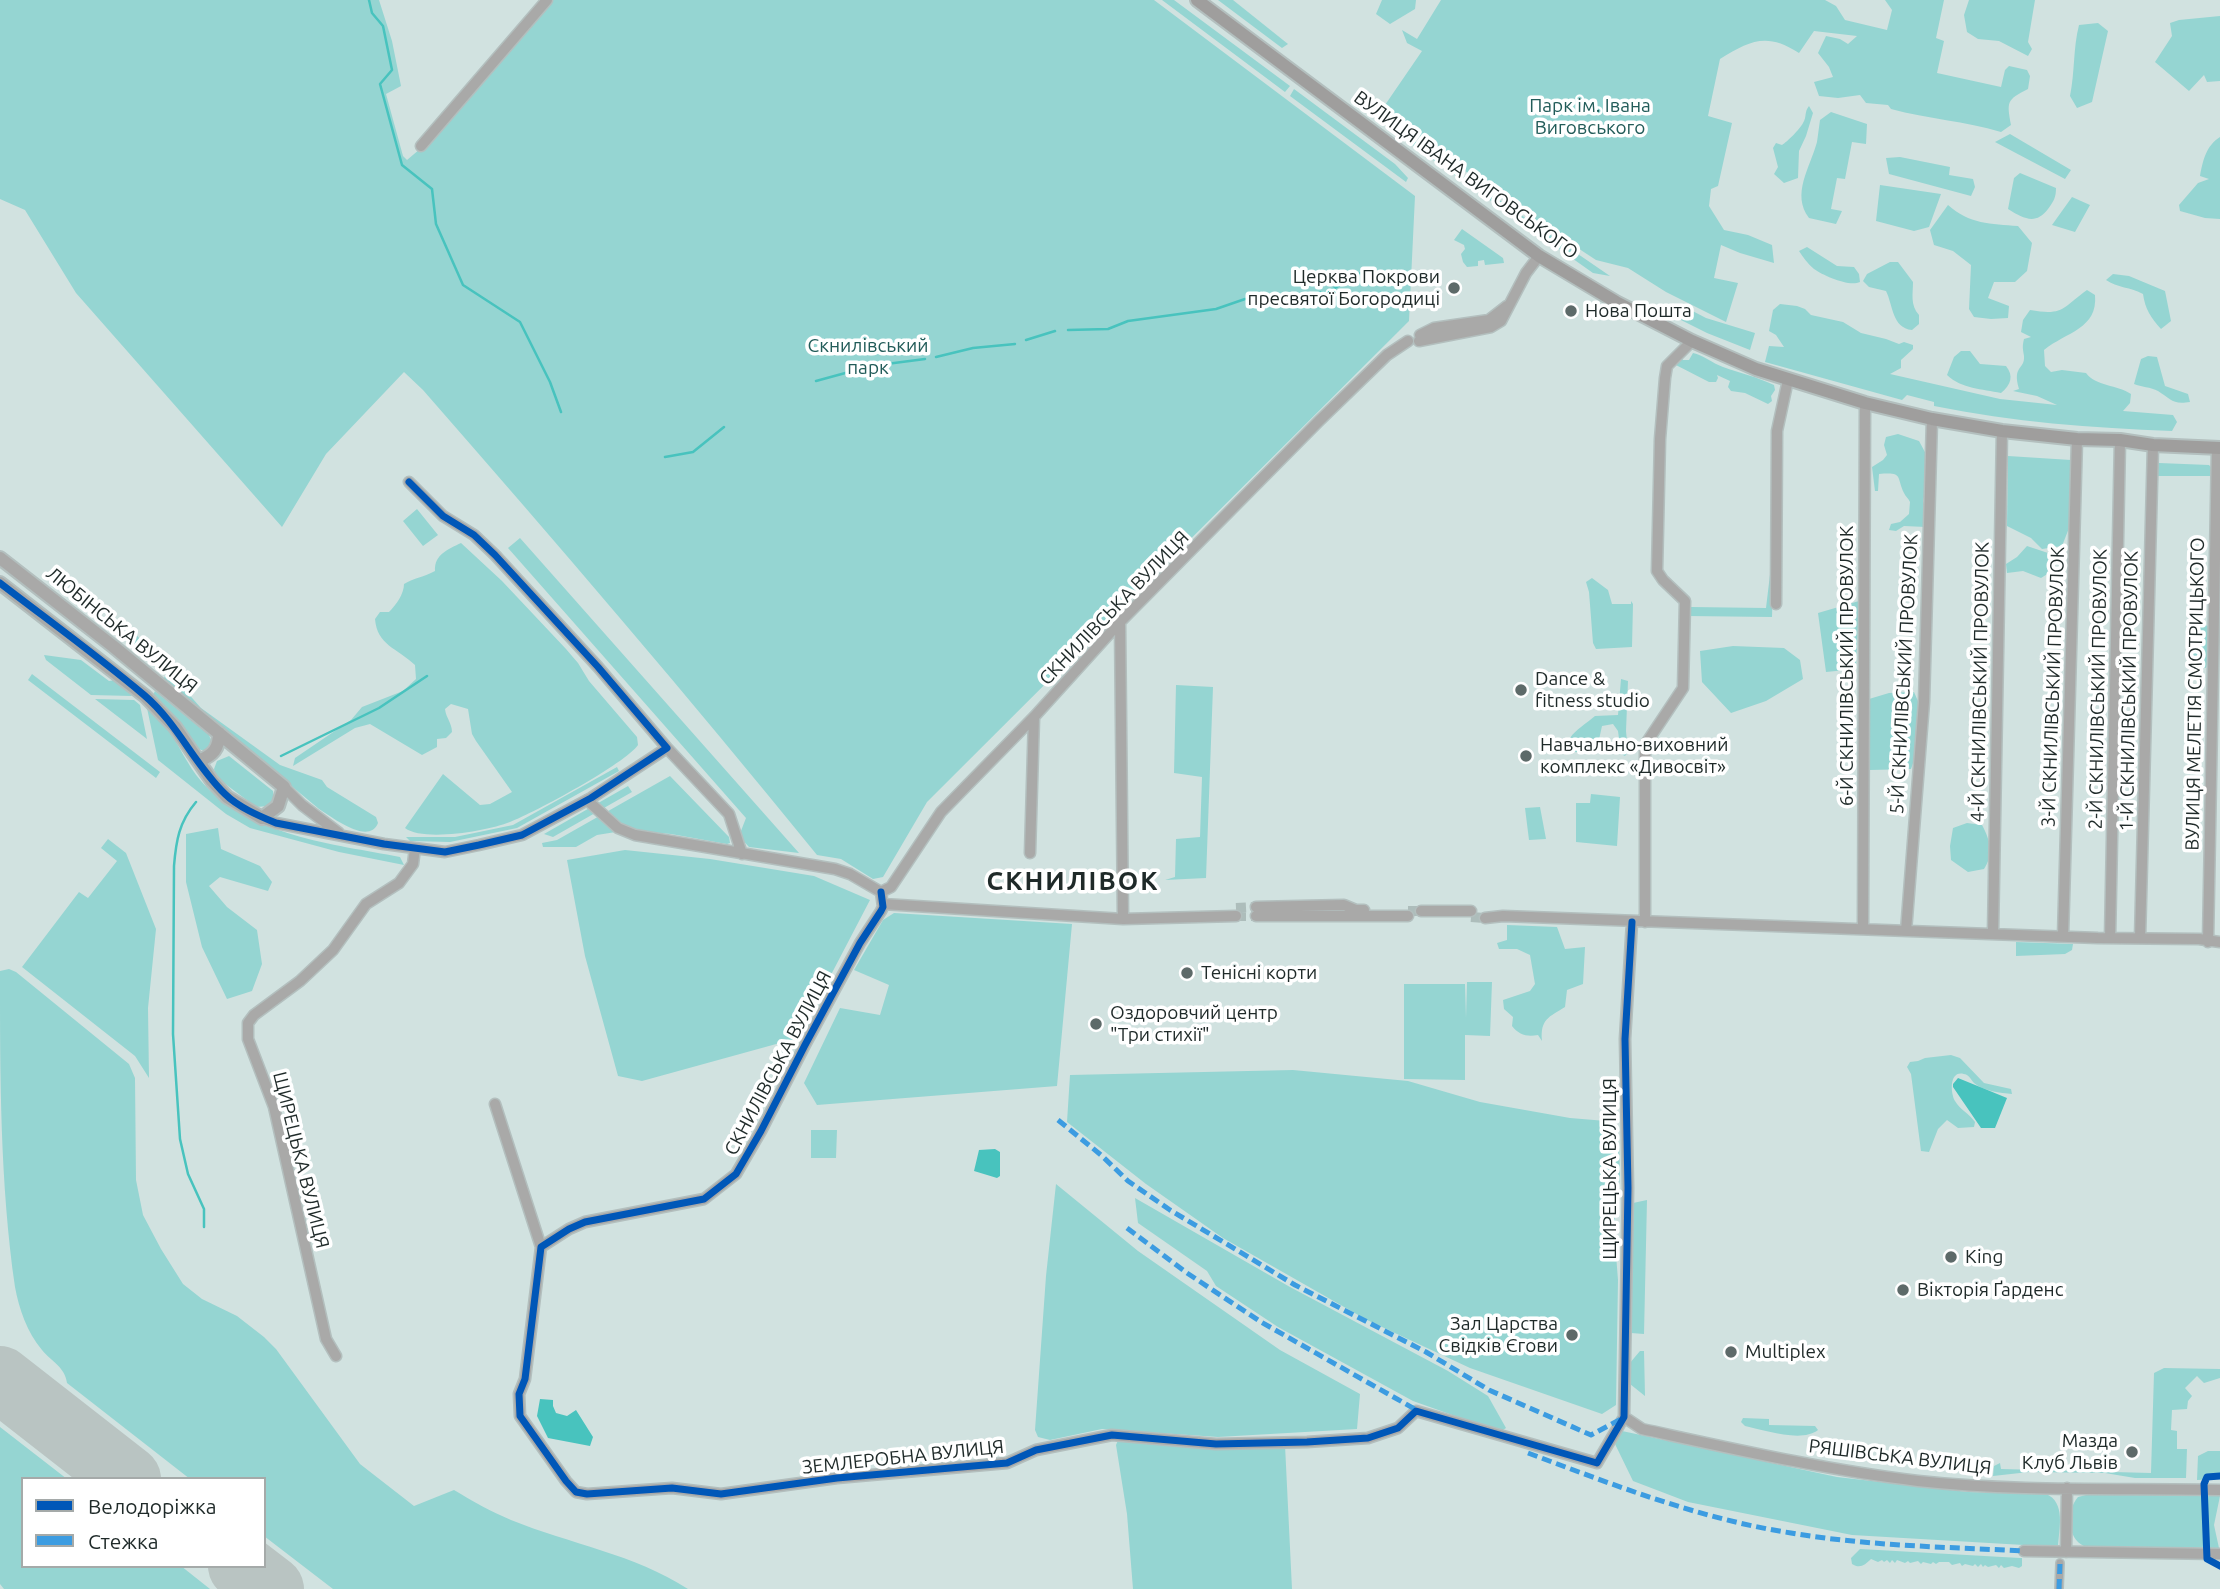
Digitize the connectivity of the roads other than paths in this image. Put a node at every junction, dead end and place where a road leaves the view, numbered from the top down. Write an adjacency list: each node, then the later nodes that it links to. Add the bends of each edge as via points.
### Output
1 (547, 0): 3 (street)
2 (1197, 0): 4 (main road, ВУЛИЦЯ ІВАНА ВИГОВСЬКОГО)
3 (421, 146)
4 (1539, 256): 5 (street, via 1501,320 1491,327); 7 (main road, ВУЛИЦЯ ІВАНА ВИГОВСЬКОГО, via 1609,299)
5 (1419, 338)
6 (1408, 341): 20 (street, СКНИЛІВСЬКА ВУЛИЦЯ, via 1387,355 1319,421)
7 (1692, 341): 8 (main road, ВУЛИЦЯ ІВАНА ВИГОВСЬКОГО); 42 (street, via 1667,366 1663,396 1657,571 1685,601 1683,688 1645,745)
8 (1788, 380): 9 (main road, ВУЛИЦЯ ІВАНА ВИГОВСЬКОГО); 19 (street, via 1777,431)
9 (1865, 403): 10 (main road, ВУЛИЦЯ ІВАНА ВИГОВСЬКОГО); 43 (street, 6-Й СКНИЛІВСЬКИЙ ПРОВУЛОК)
10 (1932, 419): 11 (main road, ВУЛИЦЯ ІВАНА ВИГОВСЬКОГО); 44 (street, 5-Й СКНИЛІВСЬКИЙ ПРОВУЛОК, via 1924,702)
11 (2002, 431): 12 (main road, ВУЛИЦЯ ІВАНА ВИГОВСЬКОГО); 45 (street, 4-Й СКНИЛІВСЬКИЙ ПРОВУЛОК)
12 (2077, 439): 13 (main road, ВУЛИЦЯ ІВАНА ВИГОВСЬКОГО); 46 (street, 3-Й СКНИЛІВСЬКИЙ ПРОВУЛОК)
13 (2120, 440): 14 (main road, ВУЛИЦЯ ІВАНА ВИГОВСЬКОГО); 47 (street, 2-Й СКНИЛІВСЬКИЙ ПРОВУЛОК)
14 (2153, 446): 15 (main road, ВУЛИЦЯ ІВАНА ВИГОВСЬКОГО); 48 (street, 1-Й СКНИЛІВСЬКИЙ ПРОВУЛОК)
15 (2219, 448): 49 (street, ВУЛИЦЯ МЕЛЕТІЯ СМОТРИЦЬКОГО)
16 (409, 482): 23 (street, via 443,516 495,555)
17 (0, 558): 22 (street, ЛЮБІНСЬКА ВУЛИЦЯ)
18 (0, 583): 24 (street, ЛЮБІНСЬКА ВУЛИЦЯ, via 145,696 176,727)
19 (1776, 604)
20 (1120, 622): 21 (street, СКНИЛІВСЬКА ВУЛИЦЯ); 40 (street)
21 (1034, 717): 30 (street); 32 (street, СКНИЛІВСЬКА ВУЛИЦЯ, via 941,812 891,887)
22 (219, 733): 24 (street, via 216,751); 25 (street, ЛЮБІНСЬКА ВУЛИЦЯ)
23 (667, 747): 26 (street); 31 (street, via 729,814)
24 (199, 761): 27 (street, ЛЮБІНСЬКА ВУЛИЦЯ, via 227,797)
25 (284, 787): 27 (street, via 278,806); 28 (street, ЛЮБІНСЬКА ВУЛИЦЯ)
26 (589, 799): 29 (street, via 522,835 445,852); 31 (street, via 618,828 635,835)
27 (262, 818): 28 (street, ЛЮБІНСЬКА ВУЛИЦЯ)
28 (342, 835): 29 (street)
29 (415, 848): 53 (street, ЩИРЕЦЬКА ВУЛИЦЯ, via 413,864 399,883 366,904 332,950 254,1015 247,1030 274,1107 327,1339)
30 (1030, 853)
31 (742, 854): 32 (street, via 835,869)
32 (881, 892): 33 (street)
33 (883, 904): 40 (street); 52 (street, СКНИЛІВСЬКА ВУЛИЦЯ, via 736,1174 704,1199 585,1222)
34 (1256, 911): 35 (street)
35 (1405, 913)
36 (1421, 913): 38 (street)
37 (1233, 914): 40 (street)
38 (1471, 914)
39 (1488, 915): 41 (street)
40 (1123, 919)
41 (1632, 922): 42 (street); 54 (street, ЩИРЕЦЬКА ВУЛИЦЯ, via 1625,1039)
42 (1645, 922): 43 (street)
43 (1863, 929): 44 (street)
44 (1906, 931): 45 (street)
45 (1993, 933): 46 (street)
46 (2063, 936): 47 (street)
47 (2110, 938): 48 (street)
48 (2140, 938): 49 (street)
49 (2208, 942): 50 (street)
50 (2220, 942)
51 (495, 1104): 52 (street)
52 (541, 1247): 54 (street, ЗЕМЛЕРОБНА ВУЛИЦЯ, via 518,1408 566,1481 576,1492 587,1494 672,1488 721,1494 1007,1463 1036,1450 1112,1436 1216,1444 1368,1438 1398,1428 1416,1411 1597,1463)
53 (336, 1356)
54 (1624, 1417): 55 (street, РЯШІВСЬКА ВУЛИЦЯ, via 1642,1429 1853,1472 1983,1486)
55 (2067, 1488): 56 (street, РЯШІВСЬКА ВУЛИЦЯ); 58 (street)
56 (2220, 1490)
57 (2024, 1551): 58 (street)
58 (2066, 1552): 59 (street)
59 (2220, 1554)
60 (2060, 1563): 61 (street)
61 (2059, 1589)

